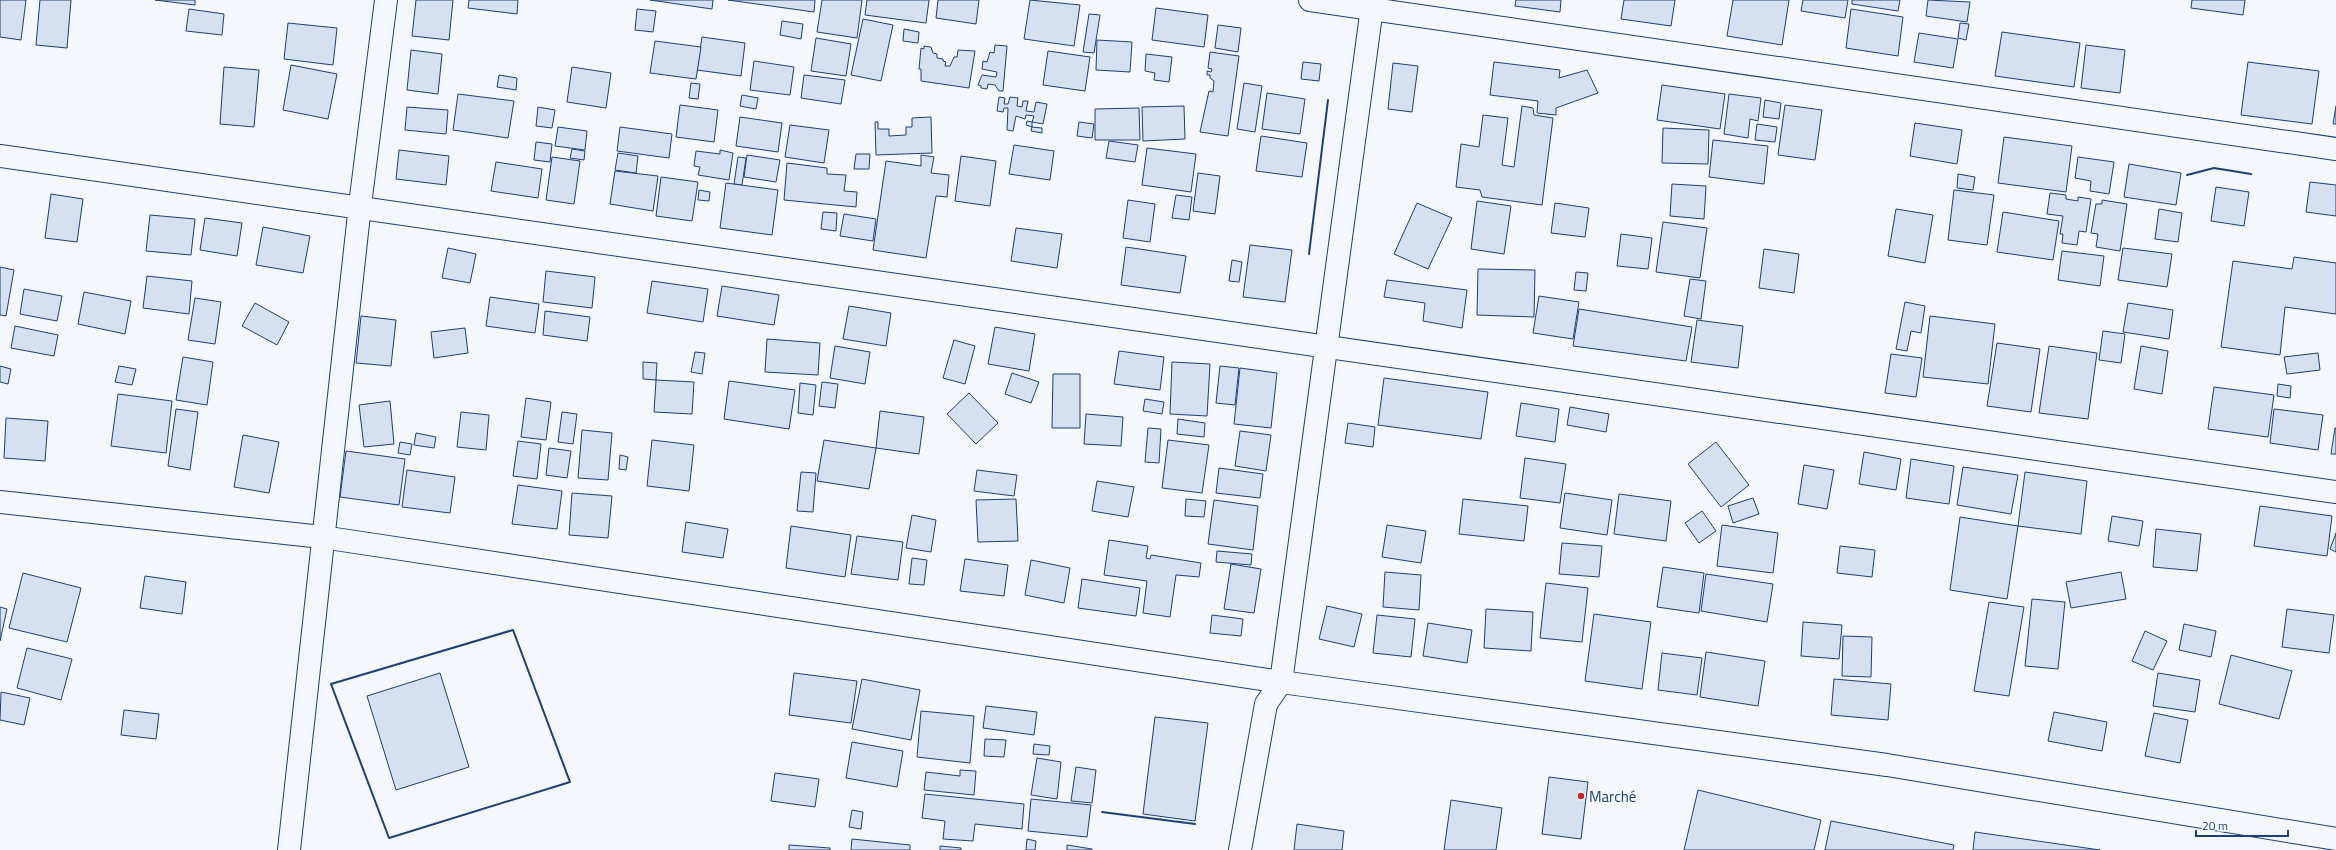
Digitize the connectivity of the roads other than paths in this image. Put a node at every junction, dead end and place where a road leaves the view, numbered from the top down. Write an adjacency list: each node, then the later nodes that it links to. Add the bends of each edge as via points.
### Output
1 (386, 0): 6 (street)
2 (1310, 0): 3 (street)
3 (1372, 4): 4 (street); 7 (street)
4 (2336, 149)
5 (0, 156): 6 (street)
6 (360, 205): 7 (street); 10 (street)
7 (1327, 343): 8 (street); 11 (street)
8 (2336, 492)
9 (0, 502): 10 (street)
10 (322, 537): 11 (street); 13 (street)
11 (1281, 682): 12 (street, via 1887,765); 14 (street, via 1266,704)
12 (2336, 839)
13 (289, 850)
14 (1240, 850)

